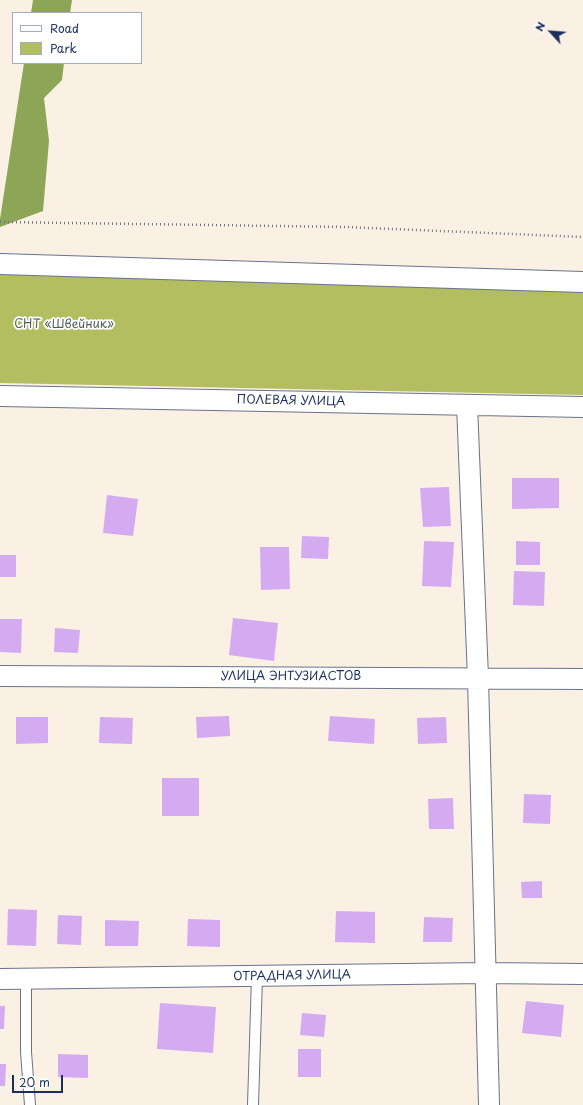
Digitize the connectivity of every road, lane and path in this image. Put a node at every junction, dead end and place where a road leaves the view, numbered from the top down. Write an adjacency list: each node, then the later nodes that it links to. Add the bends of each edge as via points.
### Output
1 (0, 222): 2 (path, via 346,227)
2 (583, 237)
3 (0, 264): 4 (street)
4 (583, 282)
5 (0, 396): 6 (street, ПОЛЕВАЯ УЛИЦА)
6 (467, 405): 7 (street, ПОЛЕВАЯ УЛИЦА); 9 (street)
7 (583, 407)
8 (0, 676): 9 (street, УЛИЦА ЭНТУЗИАСТОВ)
9 (478, 678): 10 (street, УЛИЦА ЭНТУЗИАСТОВ); 11 (street)
10 (583, 679)
11 (485, 973): 12 (street, ОТРАДНАЯ УЛИЦА); 13 (street, ОТРАДНАЯ УЛИЦА); 18 (street)
12 (583, 974)
13 (257, 976): 15 (street, ОТРАДНАЯ УЛИЦА); 17 (lane)
14 (0, 979): 15 (street, ОТРАДНАЯ УЛИЦА)
15 (26, 980): 16 (lane, via 26,1052)
16 (30, 1105)
17 (253, 1105)
18 (489, 1105)

